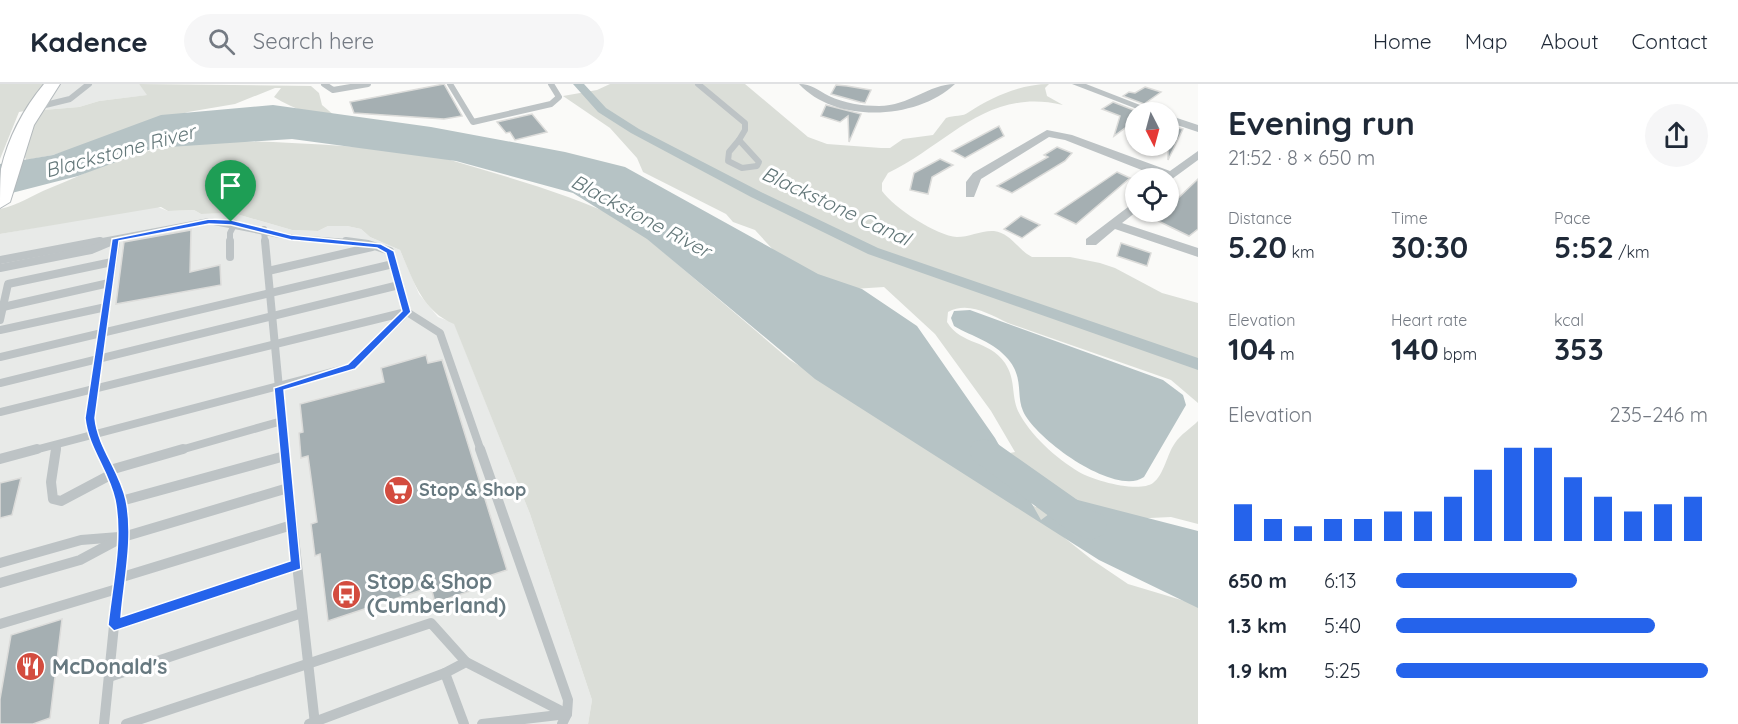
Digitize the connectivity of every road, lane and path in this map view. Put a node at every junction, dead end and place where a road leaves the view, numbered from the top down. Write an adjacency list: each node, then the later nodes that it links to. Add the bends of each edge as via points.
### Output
1 (52, 84): 16 (main road)
2 (89, 84): 16 (lane, via 70,99)
3 (324, 84): 4 (lane, via 333,90)
4 (368, 84)
5 (450, 84): 6 (lane, via 473,122 552,104 559,97)
6 (551, 84)
7 (698, 84): 19 (lane, via 745,123)
8 (804, 84): 13 (street, via 831,100 875,108 907,105)
9 (926, 84): 13 (street)
10 (950, 84): 13 (street)
11 (1077, 84): 14 (street)
12 (1113, 86): 14 (street)
13 (939, 90)
14 (1101, 93): 15 (street)
15 (1126, 102)
16 (33, 107): 24 (main road)
17 (1179, 122): 18 (street)
18 (1198, 129)
19 (739, 140): 19 (lane, via 729,152 729,163 742,168 757,166 757,158)
20 (1198, 154): 22 (street)
21 (1147, 168): 23 (street, via 1068,137 1047,134 977,176)
22 (1179, 170)
23 (970, 194)
24 (0, 202)
25 (1125, 214): 27 (street)
26 (235, 223): 28 (lane); 29 (lane, via 209,221); 33 (lane, via 230,233)
27 (1112, 224): 30 (street); 32 (street)
28 (264, 229): 31 (lane, via 309,240); 38 (lane)
29 (116, 239): 34 (lane); 35 (lane); 37 (lane, via 91,250)
30 (1091, 242)
31 (378, 245): 36 (lane, via 390,251); 38 (lane)
32 (1198, 253)
33 (230, 257)
34 (0, 260)
35 (112, 262): 39 (lane); 42 (lane, via 8,284)
36 (393, 264): 40 (lane); 41 (lane)
37 (0, 268)
38 (268, 271): 41 (lane)
39 (109, 283): 42 (lane); 43 (lane)
40 (399, 285): 44 (lane); 45 (lane)
41 (270, 292): 45 (lane); 48 (lane)
42 (3, 307): 46 (lane)
43 (106, 307): 47 (lane); 48 (lane)
44 (407, 312): 49 (lane); 54 (lane, via 351,367); 78 (lane, via 440,333 449,353 568,700)
45 (272, 315): 49 (lane); 51 (lane)
46 (0, 320)
47 (0, 330)
48 (102, 333): 50 (lane); 51 (lane)
49 (275, 345): 53 (lane); 54 (lane)
50 (0, 357)
51 (99, 359): 52 (lane); 53 (lane)
52 (0, 383)
53 (95, 387): 55 (lane); 57 (lane, via 90,418)
54 (279, 388): 56 (lane); 57 (lane)
55 (0, 412)
56 (282, 422): 59 (lane); 61 (lane)
57 (92, 436): 58 (lane); 61 (lane)
58 (57, 445): 60 (lane); 61 (lane, via 50,492 53,500 61,501)
59 (285, 456): 62 (lane); 63 (lane)
60 (0, 459)
61 (111, 472): 63 (lane)
62 (288, 489): 64 (lane); 65 (lane)
63 (121, 501): 65 (lane)
64 (292, 525): 67 (lane); 68 (lane)
65 (123, 537): 66 (lane, via 81,540); 68 (lane); 69 (lane, via 80,560)
66 (0, 563)
67 (297, 565): 71 (lane); 73 (lane)
68 (118, 578): 70 (lane)
69 (0, 583)
70 (117, 589): 72 (lane); 73 (lane)
71 (302, 613): 75 (lane); 77 (lane)
72 (0, 624)
73 (114, 625): 77 (lane)
74 (466, 662): 75 (lane, via 431,622); 76 (lane); 78 (lane)
75 (308, 663): 79 (lane); 81 (lane)
76 (445, 672): 79 (lane); 82 (lane)
77 (109, 677): 80 (lane)
78 (565, 719): 83 (lane)
79 (313, 723)
80 (104, 724)
81 (126, 724)
82 (464, 724)
83 (482, 724)

